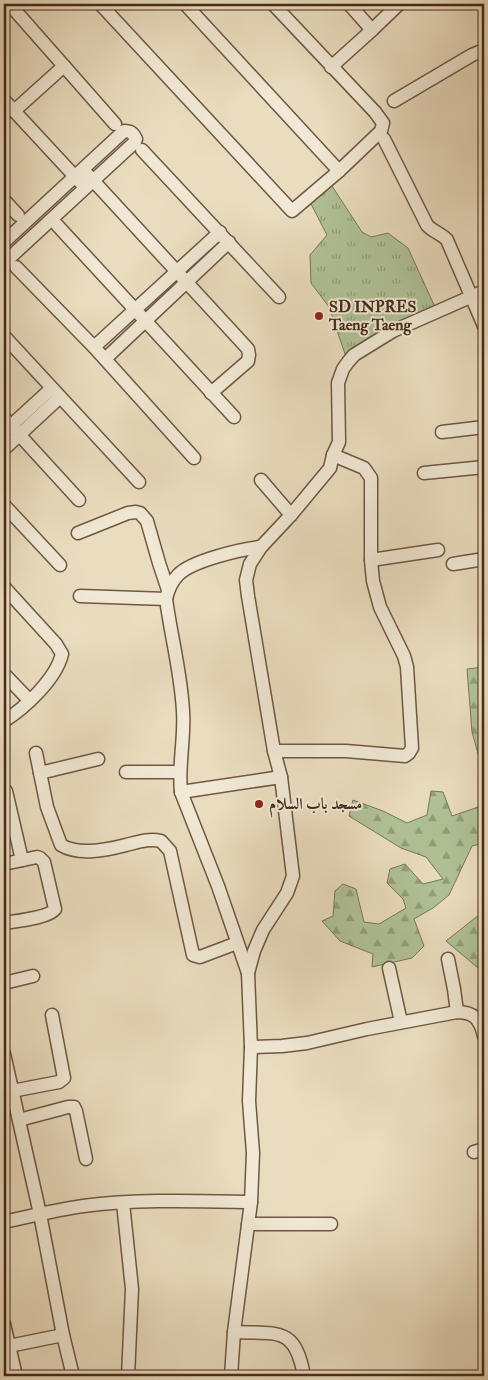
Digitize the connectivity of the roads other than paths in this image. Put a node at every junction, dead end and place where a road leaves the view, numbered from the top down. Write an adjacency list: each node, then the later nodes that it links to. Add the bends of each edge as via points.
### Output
1 (102, 4): 17 (street, via 292,211)
2 (185, 4): 17 (street)
3 (272, 4): 10 (street)
4 (348, 4): 7 (street)
5 (399, 4): 7 (street)
6 (12, 7): 9 (street)
7 (372, 30): 10 (street)
8 (484, 50): 12 (street)
9 (64, 66): 13 (street); 14 (street)
10 (331, 68): 17 (street, via 383,123 381,131)
11 (4, 100): 13 (street)
12 (394, 101)
13 (14, 111): 18 (street)
14 (115, 124)
15 (384, 140): 31 (street, via 427,225 447,240)
16 (142, 150): 23 (street)
17 (339, 171)
18 (80, 173): 19 (street); 19 (street, via 124,132 134,134 135,142); 24 (street)
19 (89, 184): 26 (street); 27 (street)
20 (4, 200): 21 (street)
21 (18, 215)
22 (57, 225): 32 (street)
23 (220, 232): 25 (street); 27 (street)
24 (4, 242)
25 (229, 242): 28 (street); 30 (street)
26 (10, 265): 36 (street)
27 (177, 271): 28 (street); 32 (street)
28 (186, 281): 33 (street); 39 (street, via 248,349 248,361)
29 (484, 291): 31 (street)
30 (279, 297)
31 (471, 297): 34 (street); 45 (street, via 393,331 354,355 343,368 338,383 339,442)
32 (135, 310): 33 (street); 36 (street)
33 (144, 320): 37 (street); 39 (street)
34 (484, 326)
35 (4, 336): 38 (street)
36 (94, 347): 37 (street)
37 (105, 359): 46 (street)
38 (56, 392): 42 (street); 50 (street)
39 (211, 394): 40 (street)
40 (234, 417)
41 (484, 427): 43 (street)
42 (9, 428): 44 (street); 51 (street)
43 (442, 432)
44 (4, 449)
45 (333, 455): 53 (street, via 330,468); 58 (street, via 358,465 370,474)
46 (194, 458)
47 (484, 466): 48 (street)
48 (424, 473)
49 (261, 480): 53 (street)
50 (139, 482)
51 (79, 500)
52 (4, 505): 59 (street)
53 (291, 515): 55 (street)
54 (78, 533): 62 (street, via 128,513 143,515)
55 (261, 547): 62 (street, via 237,550 189,568 178,574); 67 (street, via 250,564 246,580)
56 (438, 550): 58 (street)
57 (484, 559): 60 (street)
58 (371, 560): 67 (street, via 380,607 407,667 411,751 402,756 346,751)
59 (60, 564)
60 (453, 564)
61 (4, 587): 65 (street, via 62,654 48,681)
62 (167, 595): 63 (street); 71 (street, via 183,708)
63 (80, 596)
64 (4, 674): 65 (street)
65 (29, 700): 66 (street, via 21,710)
66 (4, 721)
67 (274, 751): 73 (street)
68 (36, 753): 72 (street)
69 (98, 760): 72 (street)
70 (126, 772): 71 (street)
71 (180, 772): 75 (street)
72 (40, 773): 79 (street, via 46,807 61,845 74,851 86,851 161,840 170,851 193,955 200,957)
73 (281, 777): 75 (street); 82 (street, via 293,876 287,892 263,930)
74 (6, 791): 76 (street)
75 (181, 792): 79 (street)
76 (22, 860): 77 (street); 78 (street, via 37,857 44,862 54,910 46,915)
77 (4, 864)
78 (4, 923)
79 (237, 943): 82 (street)
80 (448, 959): 85 (street)
81 (389, 968): 87 (street)
82 (248, 973): 89 (street)
83 (33, 976): 84 (street)
84 (4, 982)
85 (456, 1012): 87 (street); 88 (street, via 472,1014)
86 (52, 1015): 91 (street, via 64,1078 59,1082)
87 (401, 1022): 89 (street, via 308,1043)
88 (484, 1036)
89 (251, 1047): 94 (street)
90 (4, 1054): 91 (street)
91 (12, 1091): 92 (street)
92 (19, 1120): 93 (street, via 74,1107); 96 (street)
93 (86, 1159)
94 (251, 1202): 95 (street); 98 (street)
95 (123, 1203): 96 (street); 106 (street, via 132,1289)
96 (40, 1214): 97 (street); 102 (street)
97 (4, 1222)
98 (248, 1224): 99 (street); 101 (street)
99 (331, 1224)
100 (4, 1324): 103 (street)
101 (234, 1332): 107 (street); 108 (street, via 277,1334 290,1340 297,1348)
102 (63, 1335): 103 (street); 105 (street)
103 (6, 1346): 104 (street)
104 (16, 1376)
105 (73, 1376)
106 (128, 1376)
107 (231, 1376)
108 (304, 1376)

